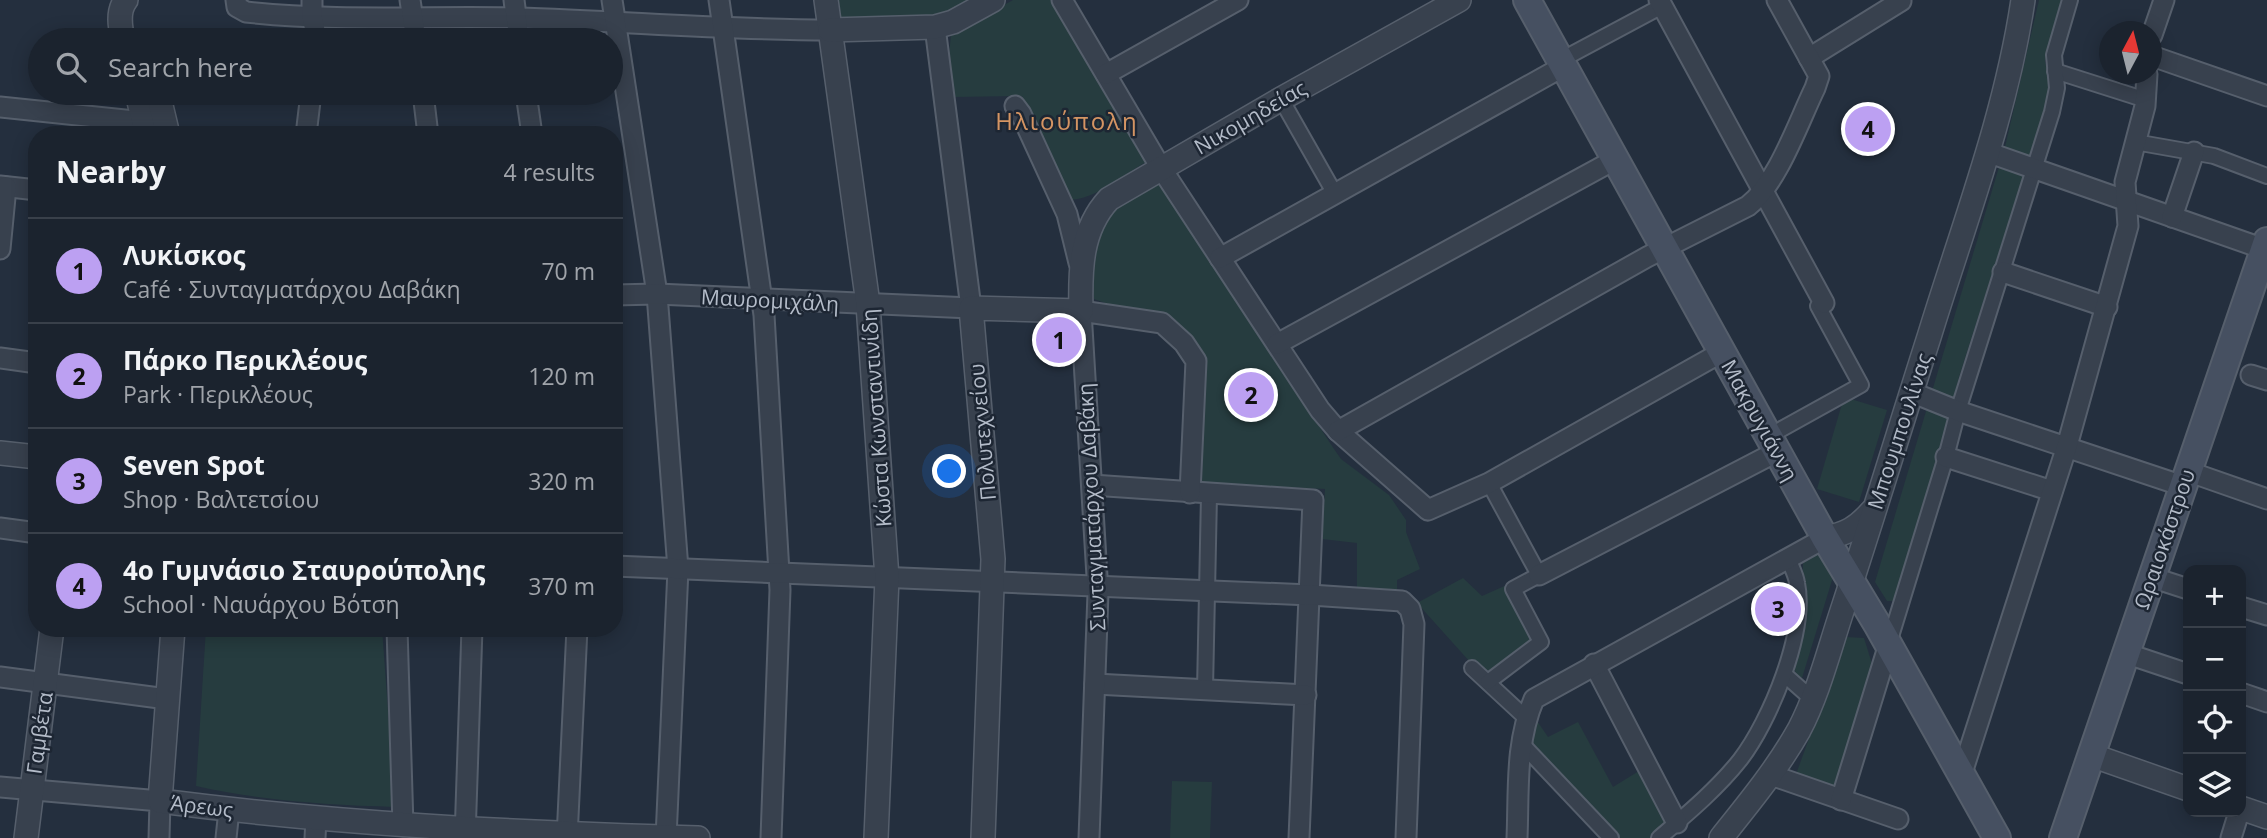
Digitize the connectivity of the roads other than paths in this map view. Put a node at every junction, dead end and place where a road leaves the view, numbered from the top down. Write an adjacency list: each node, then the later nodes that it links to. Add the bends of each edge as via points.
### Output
1 (126, 0): 23 (street, via 120,14)
2 (236, 0): 17 (street, via 237,8 246,12)
3 (612, 0): 21 (street)
4 (719, 0): 28 (street)
5 (826, 0): 29 (street, Κώστα Κωνσταντινίδη)
6 (993, 0): 22 (street)
7 (1062, 0): 35 (street)
8 (1238, 0): 35 (street)
9 (1459, 0): 39 (street, Νικομηδείας)
10 (1527, 0): 32 (main road, Μακρυγιάννη)
11 (1777, 0): 30 (street)
12 (1900, 0): 30 (street)
13 (2023, 0): 54 (street, Μπουμπουλίνας)
14 (2070, 0): 33 (street, via 2053,55)
15 (2164, 0): 20 (street)
16 (1661, 3): 32 (street); 62 (street)
17 (312, 8): 18 (street); 24 (street)
18 (412, 8): 19 (street); 25 (street)
19 (515, 9): 21 (street); 26 (street)
20 (2156, 21)
21 (615, 22): 27 (street); 28 (street)
22 (935, 27): 29 (street); 78 (street, Πολυτεχνείου)
23 (122, 28)
24 (315, 28)
25 (414, 28)
26 (517, 28)
27 (616, 28)
28 (723, 28): 29 (street); 74 (street)
29 (830, 30): 76 (street, Κώστα Κωνσταντινίδη)
30 (1810, 58): 62 (street, via 1819,76 1815,88)
31 (2162, 60): 37 (street)
32 (1562, 63): 56 (main road, Μακρυγιάννη); 63 (street)
33 (2055, 71): 38 (street); 58 (street, via 2057,88)
34 (623, 74): 72 (street)
35 (1106, 74): 57 (street)
36 (2147, 84): 38 (street)
37 (2267, 96)
38 (2146, 98): 53 (street)
39 (1281, 99): 57 (street, Νικομηδείας); 63 (street)
40 (139, 105): 48 (street)
41 (161, 105): 49 (street)
42 (310, 105): 50 (street)
43 (425, 105): 51 (street)
44 (528, 105): 52 (street)
45 (1015, 106): 70 (street, Συνταγματάρχου Δαβάκη, via 1067,214)
46 (0, 107): 47 (street)
47 (126, 126)
48 (145, 126)
49 (166, 126)
50 (307, 126)
51 (428, 126)
52 (531, 126)
53 (2135, 142): 55 (street); 64 (street, via 2125,182)
54 (1987, 152): 58 (street); 84 (street, Μπουμπουλίνας)
55 (2194, 152): 59 (street); 65 (street)
56 (1616, 159): 67 (main road, Μακρυγιάννη); 80 (street)
57 (1161, 168): 69 (street); 70 (street, Νικομηδείας, via 1109,199 1097,212)
58 (2035, 168): 64 (street); 71 (street)
59 (2267, 176)
60 (3, 186): 61 (street); 68 (street)
61 (28, 189)
62 (1763, 190): 67 (street, via 1748,206); 75 (street)
63 (1335, 194): 69 (street)
64 (2126, 200): 65 (street); 77 (street, via 2128,226)
65 (2172, 217): 66 (street)
66 (2266, 245): 92 (main road, Ωραιοκάστρου)
67 (1665, 248): 81 (main road, Μακρυγιάννη); 86 (street)
68 (0, 249)
69 (1220, 258): 80 (street)
70 (1080, 268): 79 (street, Συνταγματάρχου Δαβάκη)
71 (2003, 272): 77 (street); 85 (street)
72 (657, 294): 73 (street, Μαυρομιχάλη); 74 (street, Μαυρομιχάλη); 104 (street)
73 (623, 295)
74 (763, 300): 76 (street, Μαυρομιχάλη); 105 (street)
75 (1824, 303): 87 (street, via 1818,306 1861,385)
76 (868, 304): 78 (street, Μαυρομιχάλη); 108 (street, Κώστα Κωνσταντινίδη)
77 (2107, 307): 88 (street)
78 (971, 308): 79 (street, Μαυρομιχάλη); 109 (street, Πολυτεχνείου)
79 (1081, 311): 94 (street, Συνταγματάρχου Δαβάκη); 96 (street, Μαυρομιχάλη, via 1162,323 1196,361)
80 (1278, 344): 86 (street)
81 (1722, 352): 87 (main road, Μακρυγιάννη); 93 (street)
82 (0, 358): 83 (street)
83 (28, 361)
84 (1911, 392): 85 (street); 98 (street, Μπουμπουλίνας)
85 (1958, 411): 88 (street); 91 (street)
86 (1338, 431): 93 (street, via 1428,510)
87 (1773, 444): 101 (main road, Μακρυγιάννη); 106 (street)
88 (2067, 446): 92 (street); 95 (street)
89 (0, 453): 90 (street)
90 (28, 456)
91 (1946, 457): 95 (street); 122 (street)
92 (2185, 478): 97 (street); 107 (main road, Ωραιοκάστρου)
93 (1489, 483): 106 (street)
94 (1092, 485): 96 (street); 111 (street, Συνταγματάρχου Δαβάκη)
95 (2052, 491): 142 (street)
96 (1199, 494): 113 (street); 114 (street, via 1313,500)
97 (2267, 499)
98 (1874, 510): 101 (street, via 1853,530); 110 (street, Μπουμπουλίνας)
99 (0, 528): 100 (street)
100 (28, 532)
101 (1825, 538): 102 (street); 110 (main road, Μακρυγιάννη)
102 (1788, 558): 124 (street); 127 (street, via 1798,592)
103 (623, 566): 104 (street)
104 (678, 569): 105 (street); 161 (street)
105 (779, 572): 108 (street); 163 (street)
106 (1539, 575): 129 (street, via 1513,589 1541,642)
107 (2151, 577): 112 (street); 123 (main road, Ωραιοκάστρου)
108 (887, 578): 109 (street); 164 (street, Κώστα Κωνσταντινίδη)
109 (993, 582): 111 (street); 165 (street, Πολυτεχνείου)
110 (1852, 582): 122 (main road, Μακρυγιάννη); 136 (street, Μπουμπουλίνας)
111 (1098, 586): 113 (street); 131 (street, Συνταγματάρχου Δαβάκη)
112 (2183, 587)
113 (1207, 591): 114 (street); 132 (street)
114 (1310, 595): 133 (street); 168 (street, via 1398,600 1413,616)
115 (2246, 609): 116 (street)
116 (2267, 615)
117 (51, 637): 130 (street, Γαμβέτα)
118 (172, 637): 135 (street)
119 (397, 637): 155 (street)
120 (472, 637): 156 (street)
121 (577, 637): 157 (street)
122 (1889, 644): 142 (main road, Μακρυγιάννη); 146 (street)
123 (2125, 653): 126 (street); 140 (main road, Ωραιοκάστρου)
124 (1594, 664): 138 (street, via 1534,699); 153 (street)
125 (1472, 668): 129 (street)
126 (2183, 672)
127 (1785, 675): 136 (street); 153 (street, via 1741,759)
128 (0, 677): 130 (street)
129 (1488, 682): 138 (street)
130 (46, 683): 135 (street); 145 (street, Γαμβέτα)
131 (1096, 684): 132 (street); 166 (street, Συνταγματάρχου Δαβάκη)
132 (1205, 690): 133 (street)
133 (1306, 695): 167 (street)
134 (2246, 695): 137 (street)
135 (167, 699): 147 (street)
136 (1812, 699): 141 (street, Μπουμπουλίνας)
137 (2267, 702)
138 (1526, 718): 139 (street)
139 (1521, 743): 169 (street); 170 (street)
140 (2091, 755): 144 (street); 174 (main road, Ωραιοκάστρου)
141 (1771, 775): 146 (street); 172 (street, Μπουμπουλίνας)
142 (1961, 776): 173 (main road, Μακρυγιάννη)
143 (0, 787): 145 (street, Άρεως)
144 (2183, 787)
145 (31, 790): 147 (street, Άρεως); 158 (street, Γαμβέτα)
146 (1841, 800): 152 (street)
147 (160, 801): 148 (street, Άρεως); 159 (street)
148 (229, 810): 154 (street, Άρεως); 160 (street)
149 (2246, 812): 151 (street)
150 (2238, 817): 175 (street)
151 (2267, 817)
152 (1898, 819)
153 (1677, 822): 171 (street)
154 (316, 828): 155 (street, Άρεως)
155 (403, 832): 156 (street, Άρεως)
156 (465, 834): 157 (street, Άρεως)
157 (567, 837): 161 (street, Άρεως)
158 (26, 838)
159 (159, 838)
160 (226, 838)
161 (666, 838): 162 (street, Άρεως)
162 (698, 838)
163 (771, 838)
164 (876, 838)
165 (983, 838)
166 (1088, 838)
167 (1299, 838)
168 (1406, 838)
169 (1517, 838)
170 (1611, 838)
171 (1658, 838)
172 (1721, 838)
173 (1997, 838)
174 (2063, 838)
175 (2231, 838)

